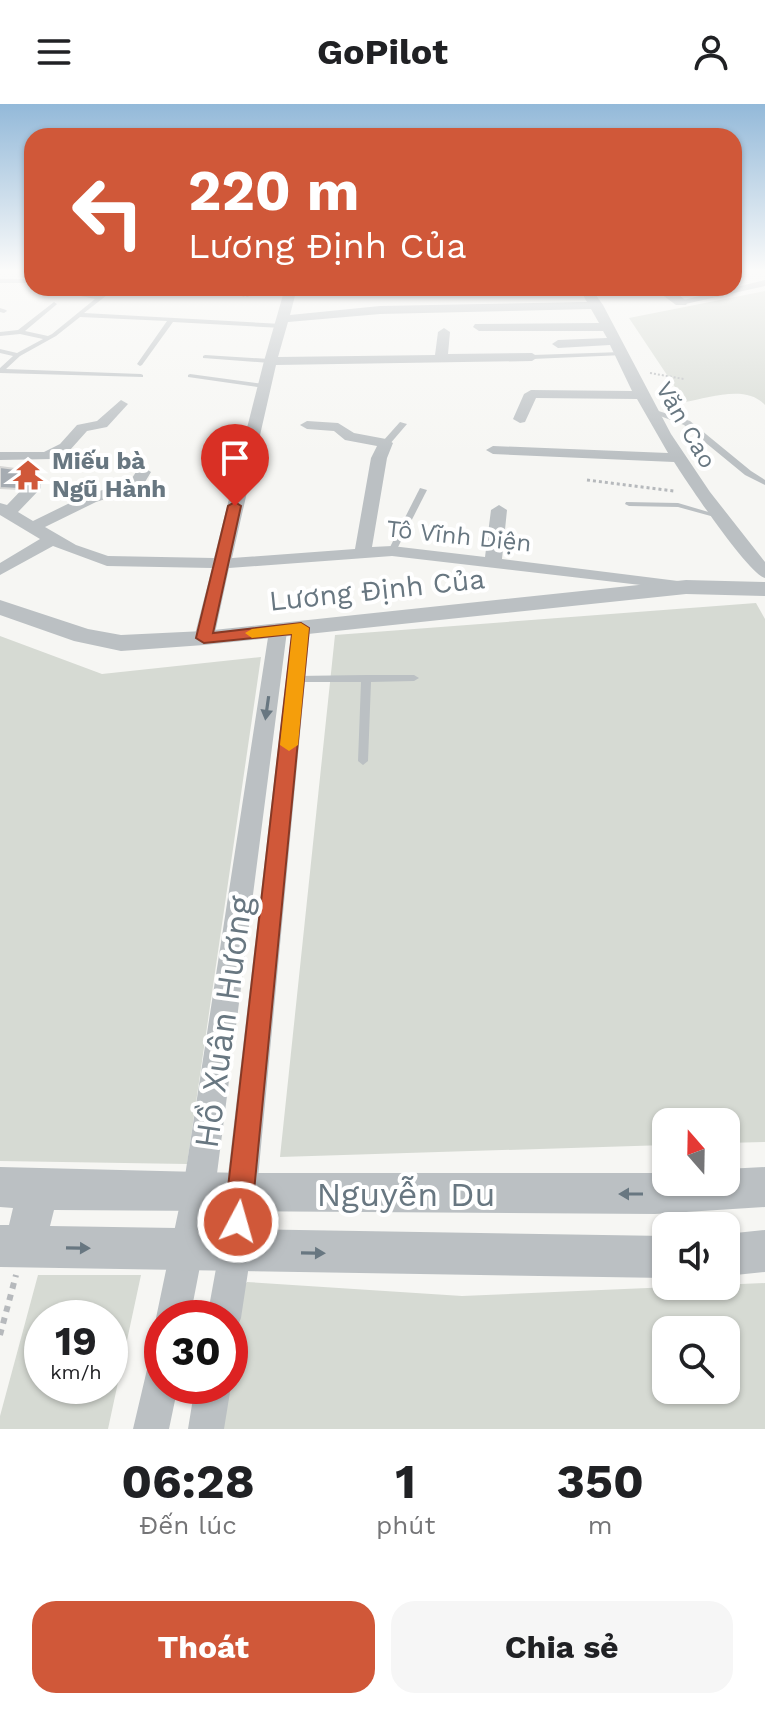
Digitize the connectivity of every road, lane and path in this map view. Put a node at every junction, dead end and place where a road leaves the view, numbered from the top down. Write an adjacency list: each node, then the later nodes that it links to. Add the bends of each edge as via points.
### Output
1 (29, 334): 7 (lane)
2 (54, 334): 7 (lane)
3 (161, 334): 16 (lane)
4 (279, 334): 15 (street)
5 (444, 334): 14 (street)
6 (612, 334): 9 (street, Văn Cao)
7 (48, 338): 11 (lane)
8 (558, 344): 9 (street)
9 (619, 348): 13 (lane); 17 (street, Văn Cao)
10 (0, 351): 11 (lane)
11 (18, 355): 18 (lane, via 0,371)
12 (205, 357): 15 (lane)
13 (532, 357): 14 (street)
14 (441, 358): 15 (street)
15 (270, 361): 21 (street)
16 (140, 364)
17 (631, 373): 20 (path); 22 (street, Văn Cao)
18 (141, 376)
19 (190, 376): 21 (lane)
20 (684, 379)
21 (264, 386): 47 (street)
22 (646, 403): 24 (street); 25 (street, via 531,394); 31 (street, Văn Cao); 34 (lane, via 687,423)
23 (121, 404): 30 (street, via 102,424 82,428 65,447 47,456)
24 (594, 410)
25 (520, 419)
26 (403, 424): 28 (lane)
27 (307, 425): 28 (street, via 338,427 350,437)
28 (386, 443): 45 (street)
29 (493, 450): 31 (street)
30 (0, 456)
31 (677, 458): 37 (street, Văn Cao)
32 (143, 472): 42 (street, via 131,487 90,499)
33 (587, 480): 37 (path)
34 (765, 483)
35 (35, 485): 40 (street)
36 (423, 490): 44 (lane)
37 (704, 496): 41 (street, Văn Cao)
38 (629, 504): 41 (lane, via 678,505)
39 (499, 510): 46 (street)
40 (4, 511): 42 (street, Tô Vĩnh Diện)
41 (718, 516): 49 (street, Văn Cao)
42 (33, 527): 43 (street, Tô Vĩnh Diện)
43 (52, 539): 47 (street, Tô Vĩnh Diện, via 107,561); 48 (street)
44 (392, 551): 45 (street, Tô Vĩnh Diện); 46 (street, Tô Vĩnh Diện)
45 (363, 552): 47 (street, Tô Vĩnh Diện)
46 (493, 562): 50 (street, Tô Vĩnh Diện)
47 (222, 563): 54 (street)
48 (0, 570)
49 (765, 573)
50 (686, 587): 51 (street, Lương Định Của); 53 (street, Lương Định Của)
51 (765, 589)
52 (0, 607): 54 (street, Lương Định Của, via 83,636 121,643)
53 (290, 629): 54 (street, Lương Định Của); 57 (street, Hồ Xuân Hương); 61 (street, Hồ Xuân Hương, one-way to 61)
54 (204, 638)
55 (366, 678): 56 (lane); 57 (lane); 58 (lane)
56 (414, 678)
57 (296, 679): 62 (street, Hồ Xuân Hương)
58 (363, 761)
59 (765, 1187): 62 (street, Nguyễn Du, one-way to 62, via 655,1194)
60 (19, 1189): 61 (street, Nguyễn Du); 63 (street)
61 (199, 1189): 62 (street, Nguyễn Du); 64 (street, Hồ Xuân Hương)
62 (241, 1193): 66 (street, Hồ Xuân Hương)
63 (12, 1246): 64 (street, Nguyễn Du, one-way to 64); 71 (path)
64 (187, 1249): 66 (street, Nguyễn Du); 69 (street, Hồ Xuân Hương)
65 (765, 1251): 67 (street)
66 (235, 1252): 68 (street, Nguyễn Du, one-way to 68); 70 (street, Hồ Xuân Hương)
67 (740, 1254)
68 (652, 1257)
69 (177, 1300)
70 (227, 1300)
71 (0, 1335)
72 (156, 1404): 74 (street)
73 (210, 1404): 75 (street)
74 (151, 1429)
75 (206, 1429)

